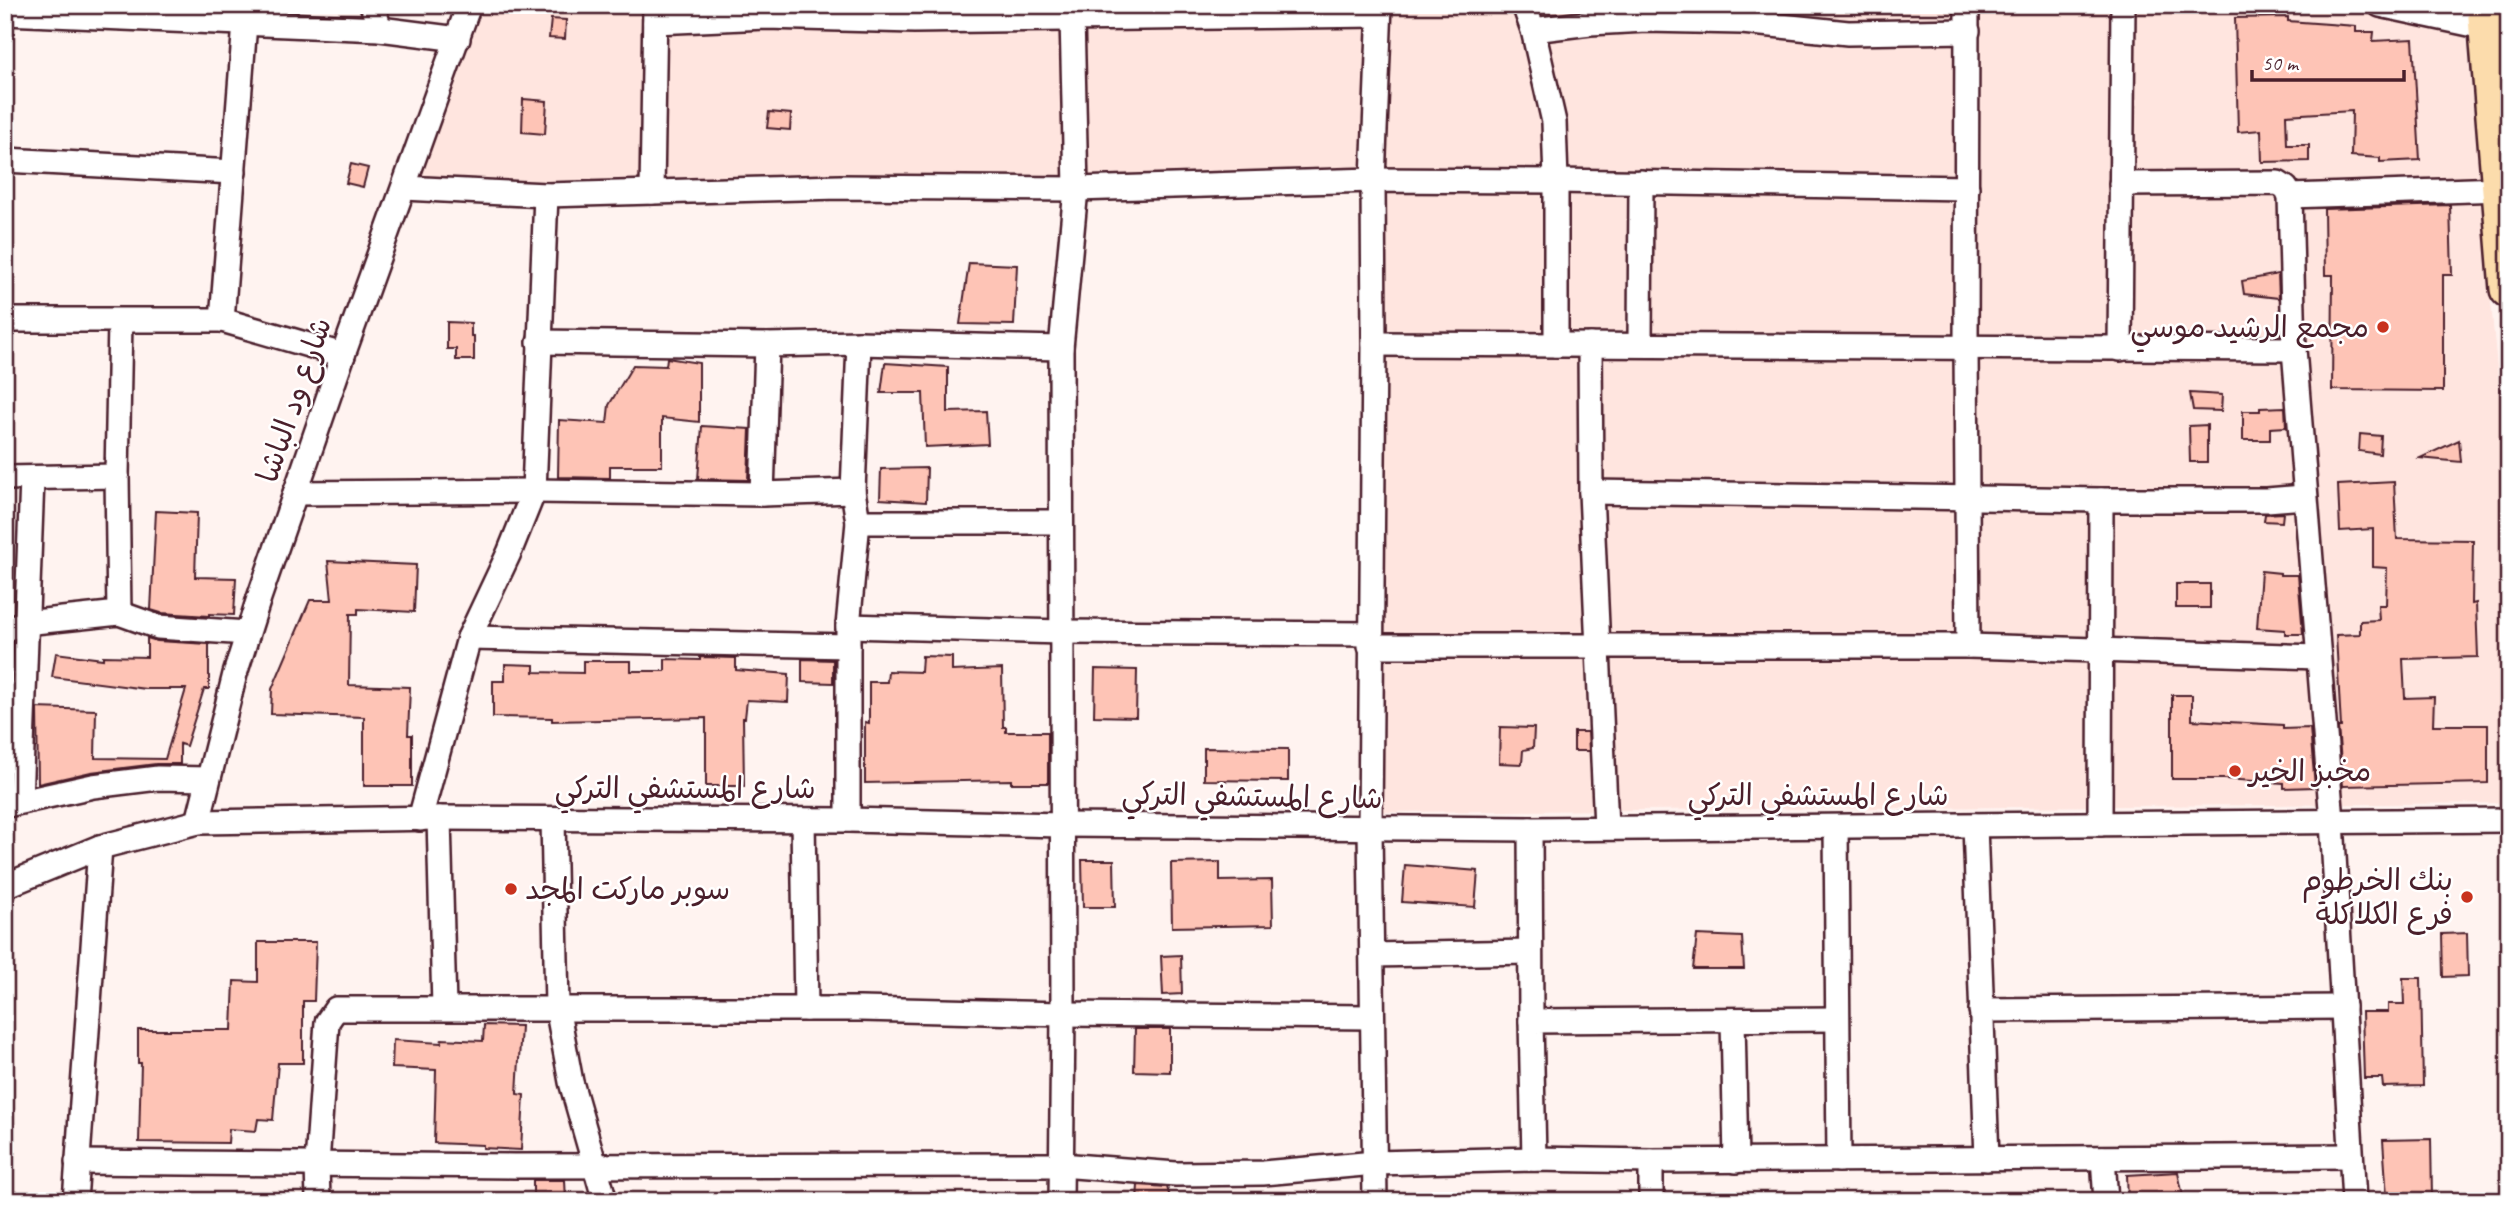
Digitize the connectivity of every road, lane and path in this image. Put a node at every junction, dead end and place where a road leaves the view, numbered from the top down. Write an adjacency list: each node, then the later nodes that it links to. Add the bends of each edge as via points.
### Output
1 (372, 5): 15 (street)
2 (469, 5): 18 (street, شارع ود الباشا)
3 (1524, 5): 16 (street)
4 (1968, 5): 17 (street)
5 (2123, 5): 24 (street)
6 (2380, 5): 13 (street)
7 (1380, 10): 12 (street); 21 (street)
8 (765, 11): 10 (street); 11 (street)
9 (5, 13): 14 (street)
10 (914, 13): 12 (street)
11 (655, 14): 29 (street)
12 (1072, 17): 26 (street)
13 (2487, 17): 28 (main road)
14 (245, 23): 15 (street); 20 (street)
15 (380, 29): 18 (street)
16 (1533, 30): 17 (street, via 1646,20 1742,22 1848,33); 22 (street, via 1554,122)
17 (1968, 32): 27 (street)
18 (458, 39): 25 (street, شارع ود الباشا)
19 (5, 160): 20 (street)
20 (234, 172): 34 (street)
21 (1373, 180): 22 (street); 26 (street); 38 (street)
22 (1556, 181): 23 (street); 41 (street)
23 (1641, 183): 27 (street); 39 (street)
24 (2121, 184): 31 (street, via 2278,183); 45 (street)
25 (404, 188): 30 (street); 47 (street, شارع ود الباشا)
26 (1076, 188): 29 (street); 44 (street)
27 (1966, 188): 43 (street)
28 (2502, 189): 31 (street); 32 (main road)
29 (652, 192): 30 (street)
30 (547, 195): 36 (street)
31 (2290, 195): 46 (street)
32 (2509, 289)
33 (5, 320): 35 (street)
34 (222, 320): 35 (street); 47 (street)
35 (120, 321): 48 (street)
36 (539, 342): 40 (street); 51 (street)
37 (859, 343): 40 (street); 44 (street); 52 (street)
38 (1374, 344): 41 (street); 67 (street)
39 (1640, 344): 42 (street); 43 (street)
40 (767, 345): 55 (street)
41 (1556, 345): 42 (street)
42 (1590, 345): 53 (street)
43 (1966, 346): 45 (street); 56 (street)
44 (1061, 348): 60 (street)
45 (2120, 349): 46 (street)
46 (2294, 349): 57 (street)
47 (343, 355): 54 (street, شارع ود الباشا)
48 (117, 475): 50 (street); 61 (street)
49 (5, 478): 50 (street)
50 (32, 479): 62 (street)
51 (534, 491): 54 (street); 55 (street); 66 (street)
52 (853, 491): 55 (street); 59 (street)
53 (1591, 492): 56 (street); 69 (street)
54 (295, 493): 64 (street, شارع ود الباشا)
55 (762, 494)
56 (1968, 496): 58 (street); 68 (street)
57 (2304, 497): 58 (street); 71 (street)
58 (2101, 500): 70 (street)
59 (858, 522): 60 (street); 65 (street)
60 (1061, 522): 63 (street)
61 (119, 612): 62 (street); 64 (street, via 158,627)
62 (15, 626): 73 (street)
63 (1061, 632): 65 (street); 67 (street); 82 (street)
64 (247, 633): 72 (street, شارع ود الباشا)
65 (848, 636): 66 (street); 77 (street)
66 (470, 638): 74 (street)
67 (1371, 640): 69 (street); 86 (street)
68 (1968, 646): 69 (street); 70 (street)
69 (1597, 647): 84 (street)
70 (2100, 650): 71 (street); 81 (street)
71 (2318, 657): 79 (street)
72 (208, 779): 73 (street, via 158,778); 80 (street, شارع ود الباشا)
73 (13, 803)
74 (430, 818): 75 (street, شارع المستشفي التركي); 80 (street, شارع المستشفي التركي); 94 (street)
75 (553, 820): 76 (street, شارع المستشفي التركي); 92 (street)
76 (803, 820): 77 (street, شارع المستشفي التركي); 95 (street)
77 (848, 820): 82 (street, شارع المستشفي التركي)
78 (2509, 820): 79 (street, شارع المستشفي التركي)
79 (2332, 821): 81 (street, شارع المستشفي التركي); 93 (street)
80 (198, 822): 88 (street, شارع المستشفي التركي)
81 (2100, 824): 83 (street, شارع المستشفي التركي)
82 (1061, 825): 86 (street, شارع المستشفي التركي); 97 (street)
83 (1975, 825): 85 (street, شارع المستشفي التركي); 96 (street)
84 (1606, 827): 85 (street, شارع المستشفي التركي); 87 (street, شارع المستشفي التركي)
85 (1836, 827): 99 (street)
86 (1370, 829): 87 (street, شارع المستشفي التركي); 91 (street)
87 (1531, 829): 90 (street)
88 (100, 847): 89 (street, شارع المستشفي التركي); 109 (street)
89 (5, 887)
90 (1530, 952): 91 (street); 101 (street)
91 (1371, 955): 98 (street)
92 (557, 1007): 94 (street); 95 (street); 112 (street)
93 (2343, 1007): 96 (street); 102 (street)
94 (444, 1008): 111 (street, via 336,1009 330,1014)
95 (806, 1009): 97 (street)
96 (1982, 1010): 105 (street)
97 (1063, 1014): 98 (street); 113 (street)
98 (1371, 1017): 110 (street)
99 (1837, 1019): 100 (street); 106 (street)
100 (1733, 1020): 101 (street); 108 (street)
101 (1531, 1021): 104 (street)
102 (2351, 1156): 103 (street); 121 (street)
103 (2103, 1158): 105 (street); 120 (street)
104 (1534, 1159): 107 (street); 110 (street)
105 (1987, 1159): 106 (street)
106 (1839, 1160): 108 (street)
107 (1650, 1161): 108 (street); 119 (street)
108 (1735, 1161)
109 (77, 1162): 111 (street); 114 (street)
110 (1375, 1163): 113 (street, via 1188,1174); 118 (street)
111 (317, 1164): 112 (street); 115 (street)
112 (594, 1166): 113 (street); 116 (street)
113 (1061, 1166): 117 (street)
114 (75, 1201)
115 (318, 1201)
116 (604, 1201)
117 (1061, 1201)
118 (1375, 1201)
119 (1651, 1201)
120 (2106, 1201)
121 (2354, 1201)

